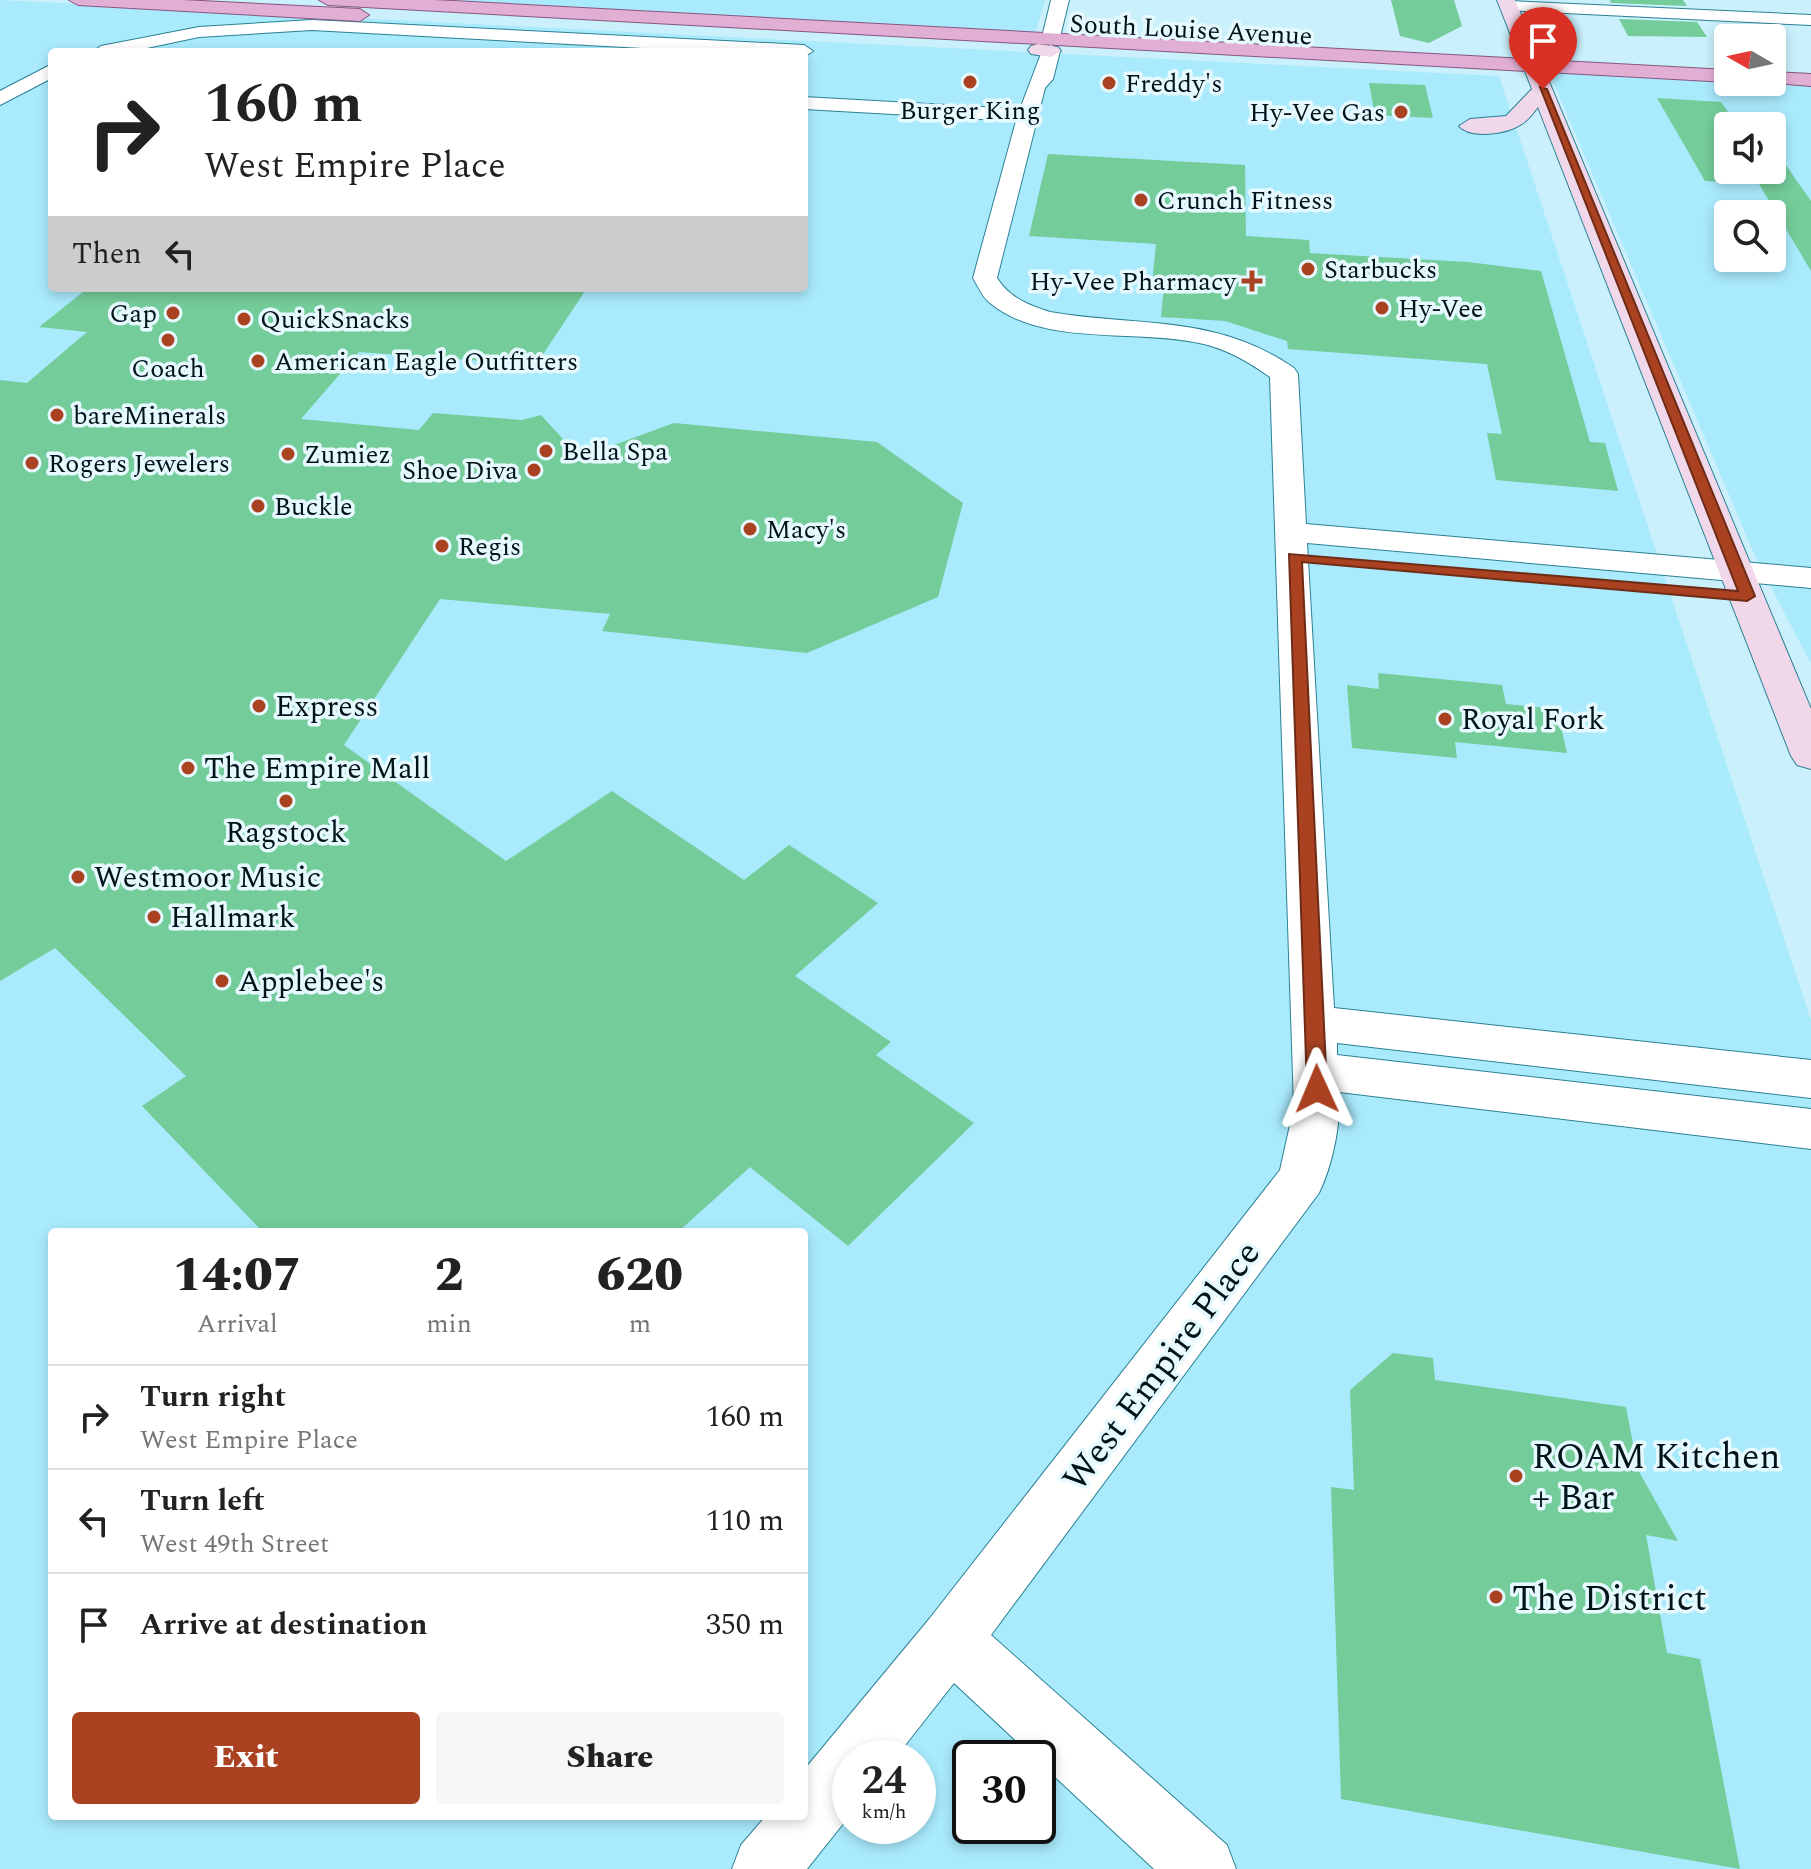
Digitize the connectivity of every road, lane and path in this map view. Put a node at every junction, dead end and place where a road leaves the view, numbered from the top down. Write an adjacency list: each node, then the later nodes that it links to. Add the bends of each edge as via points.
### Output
1 (78, 0): 5 (main road, South Louise Avenue)
2 (328, 0): 6 (main road, South Louise Avenue)
3 (1060, 0): 15 (street, West Empire Place)
4 (1508, 3): 11 (street); 17 (main road)
5 (152, 4): 7 (main road, South Louise Avenue); 12 (street)
6 (416, 4): 8 (main road, via 387,9 234,2); 9 (main road, South Louise Avenue)
7 (175, 5): 8 (main road, South Louise Avenue); 13 (street, via 154,25)
8 (198, 6): 10 (main road, South Louise Avenue)
9 (613, 14): 10 (main road, via 586,19 436,12); 14 (main road, South Louise Avenue)
10 (400, 18): 14 (main road, South Louise Avenue)
11 (1811, 20)
12 (130, 32): 13 (street); 16 (street)
13 (165, 38): 14 (street, via 242,27 312,25)
14 (817, 44): 15 (main road, South Louise Avenue)
15 (1047, 46): 17 (main road, South Louise Avenue, via 1204,45); 17 (main road, South Louise Avenue, via 1487,72); 24 (street, West Empire Place, via 1043,79)
16 (107, 48)
17 (1534, 66): 19 (main road, South Louise Avenue); 22 (main road)
18 (48, 72): 23 (street)
19 (1714, 75)
20 (1786, 79): 21 (main road)
21 (1811, 80)
22 (1543, 89): 26 (main road, via 1516,123); 29 (main road)
23 (0, 99)
24 (1032, 101): 25 (street); 27 (street, West Empire Place, via 985,278 991,294 1012,309 1036,316 1196,335 1237,345 1284,374)
25 (808, 103)
26 (1470, 126)
27 (1294, 544): 29 (street); 32 (street, West Empire Place)
28 (1811, 578): 29 (street)
29 (1742, 584): 30 (street); 31 (main road)
30 (1811, 601)
31 (1811, 756)
32 (1315, 1023): 33 (street, West Empire Place); 34 (street)
33 (1317, 1071): 35 (street); 36 (street, West Empire Place, via 1317,1107 1302,1178)
34 (1811, 1079)
35 (1811, 1129)
36 (951, 1639): 37 (street, West Empire Place); 42 (street)
37 (870, 1740)
38 (832, 1786): 39 (street)
39 (808, 1816)
40 (805, 1820): 41 (street)
41 (765, 1869)
42 (1203, 1869)

